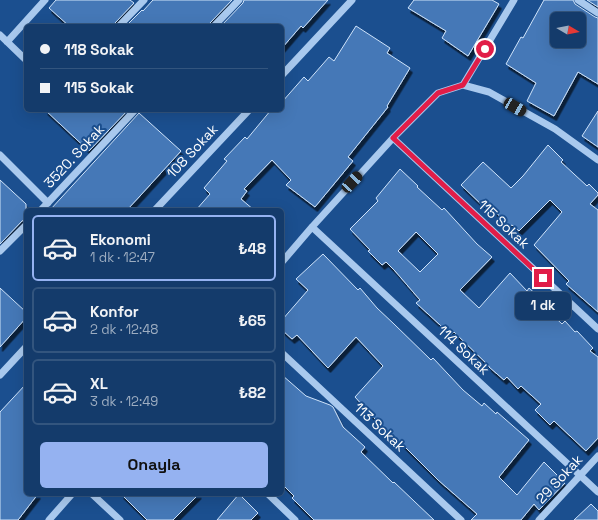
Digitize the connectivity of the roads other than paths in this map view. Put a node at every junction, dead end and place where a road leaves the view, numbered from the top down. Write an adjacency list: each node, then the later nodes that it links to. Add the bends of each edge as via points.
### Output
1 (45, 0): 11 (street)
2 (144, 0): 8 (street)
3 (239, 0): 9 (street)
4 (352, 0): 13 (street)
5 (514, 0): 14 (street)
6 (578, 0): 7 (street)
7 (598, 13)
8 (121, 24)
9 (216, 24)
10 (0, 35): 11 (street)
11 (7, 42): 12 (street)
12 (24, 58)
13 (284, 73)
14 (463, 85): 17 (street, via 438,93); 19 (street, via 489,92 555,129)
15 (134, 112): 20 (street, 3520. Sokak)
16 (247, 112): 22 (street, 108 Sokak)
17 (393, 138): 23 (street); 27 (street, 115 Sokak)
18 (1, 157): 20 (street)
19 (598, 160)
20 (48, 203): 21 (street, 3520. Sokak)
21 (43, 208)
22 (157, 208)
23 (312, 226): 26 (street); 32 (street, 114 Sokak)
24 (24, 227): 25 (street)
25 (0, 251)
26 (284, 260)
27 (598, 329)
28 (24, 349): 30 (street)
29 (284, 355): 40 (street, 113 Sokak)
30 (0, 375)
31 (598, 456): 32 (street, 29 Sokak)
32 (580, 476): 33 (street, 114 Sokak); 41 (street, 29 Sokak)
33 (598, 492)
34 (70, 496): 37 (street)
35 (94, 496): 38 (street)
36 (270, 496): 39 (street)
37 (49, 520)
38 (120, 520)
39 (295, 520)
40 (461, 520)
41 (539, 520)

